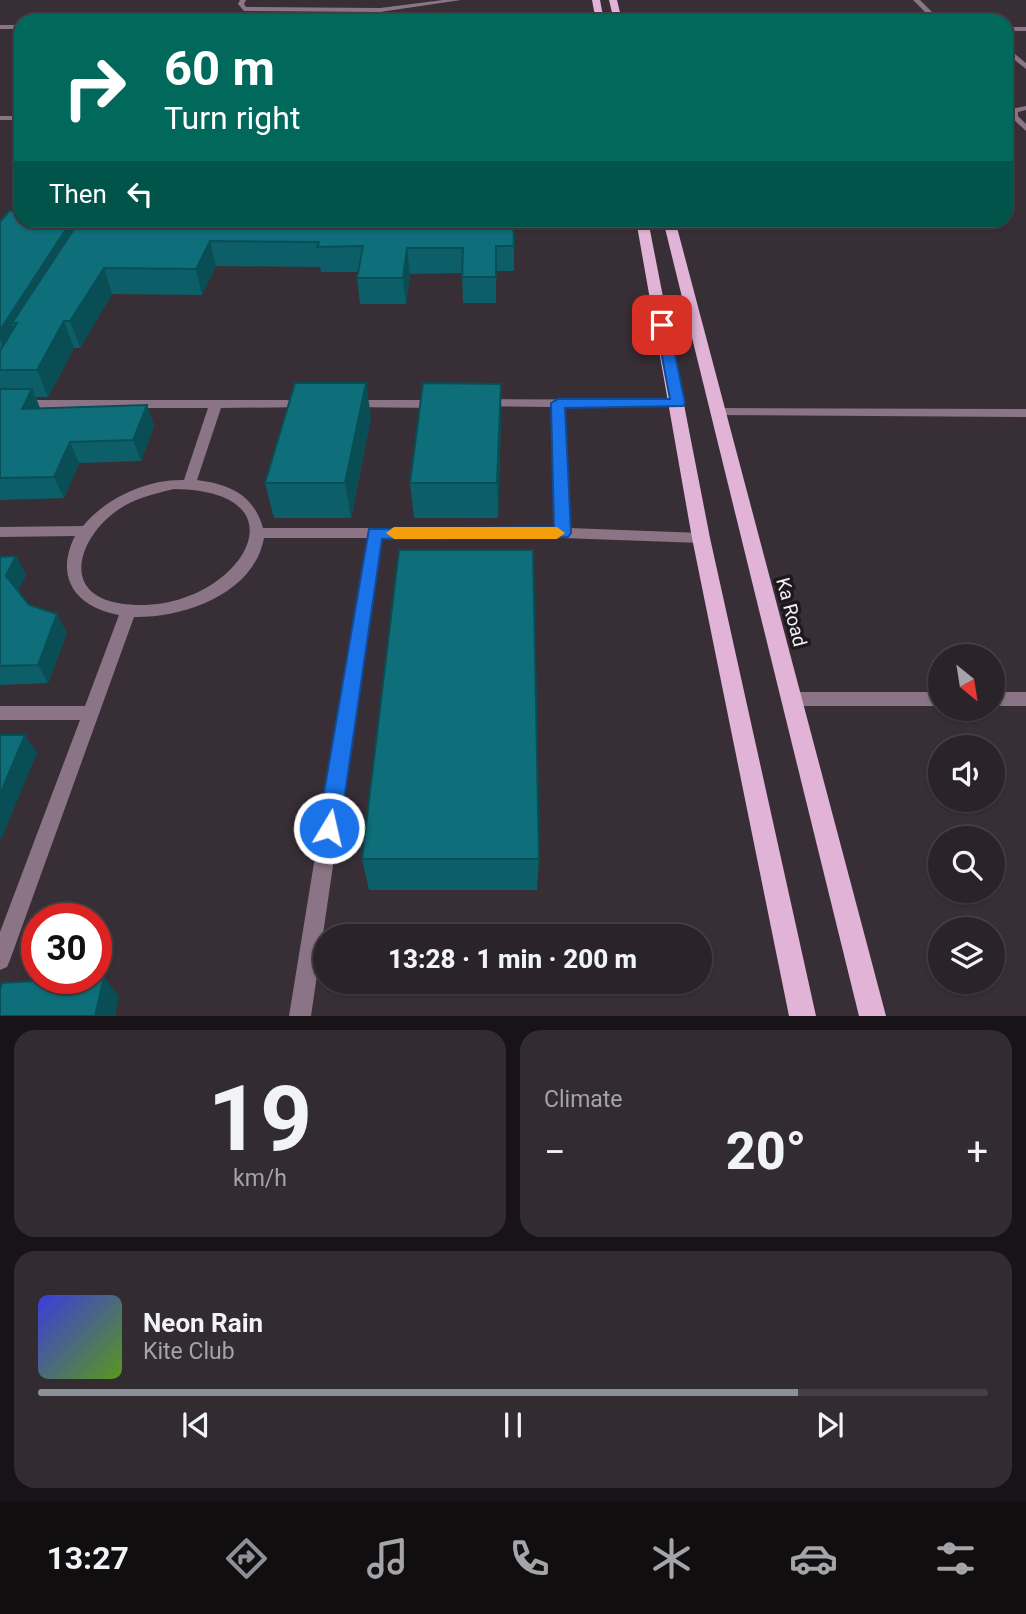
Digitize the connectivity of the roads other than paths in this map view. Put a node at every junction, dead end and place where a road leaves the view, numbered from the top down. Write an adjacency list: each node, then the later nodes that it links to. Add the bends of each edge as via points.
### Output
1 (243, 0): 2 (street, via 243,9 280,11 380,10)
2 (458, 0)
3 (916, 0): 4 (street)
4 (931, 14)
5 (1026, 108): 6 (street, via 1014,111 1014,116)
6 (1026, 129)
7 (90, 228): 10 (street)
8 (644, 228): 12 (main road)
9 (671, 228): 17 (main road, Ka Road)
10 (76, 252)
11 (558, 403): 12 (street); 16 (street); 24 (street)
12 (678, 403): 25 (main road)
13 (0, 404): 14 (street)
14 (216, 404): 15 (street); 19 (street)
15 (448, 404)
16 (476, 404)
17 (717, 412): 18 (street); 27 (main road, Ka Road)
18 (1026, 413)
19 (189, 484): 20 (street, via 148,490 124,500); 22 (street, via 223,489 242,499 254,514)
20 (86, 531): 21 (street); 26 (street, via 75,552 74,572 83,591 102,604)
21 (0, 532)
22 (258, 533): 23 (street); 26 (street, via 253,553 239,573 217,591 159,611)
23 (375, 533): 24 (street); 34 (street)
24 (562, 533): 25 (street)
25 (701, 538): 35 (main road)
26 (128, 611): 32 (street)
27 (792, 699): 28 (street); 36 (main road, Ka Road)
28 (928, 699)
29 (1005, 699): 30 (street)
30 (1026, 699)
31 (0, 713): 32 (street)
32 (91, 713): 33 (street)
33 (2, 951)
34 (300, 1016)
35 (803, 1016)
36 (873, 1016)

